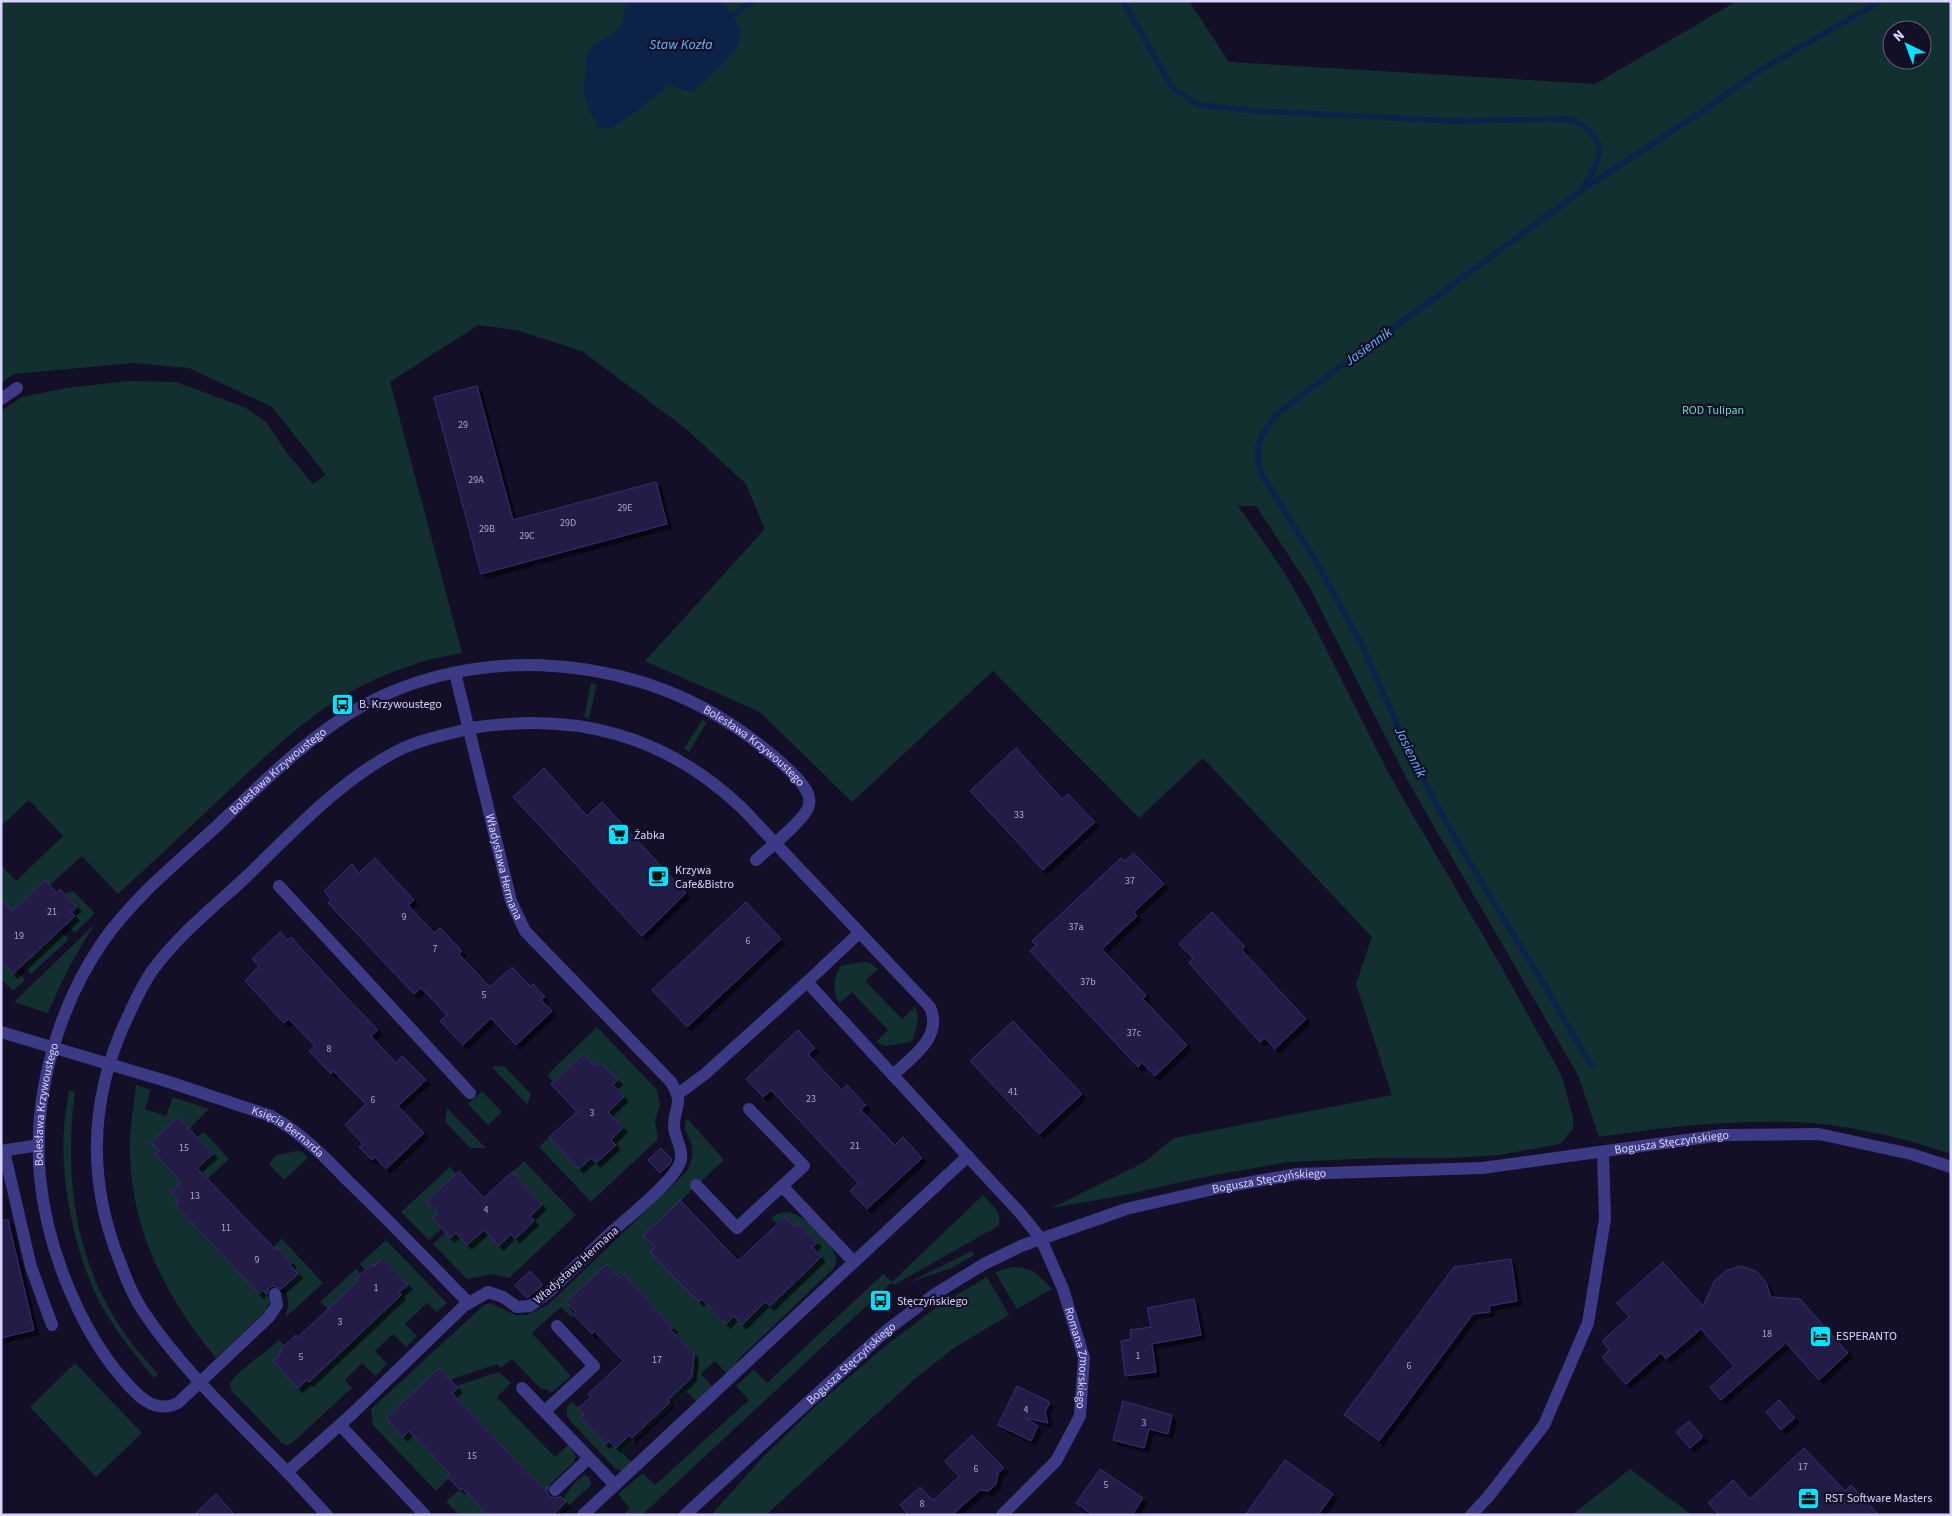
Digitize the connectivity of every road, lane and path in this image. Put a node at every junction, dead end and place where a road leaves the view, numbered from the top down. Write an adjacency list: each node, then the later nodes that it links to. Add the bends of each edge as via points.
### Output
1 (18, 388): 2 (street)
2 (1, 399)
3 (455, 673): 4 (street, Władysława Hermana); 5 (street, Bolesława Krzywoustego, via 493,666 525,665 596,671 631,679 698,705 754,740 809,795 810,802 803,816); 11 (street, Bolesława Krzywoustego, via 407,686 349,714 298,751 227,816 124,914 106,937 78,985)
4 (468, 729): 5 (street, via 546,722 599,729 653,746 721,788); 12 (street, via 399,750 331,797 182,937 152,972 139,991); 15 (street, Władysława Hermana, via 510,901 525,931 671,1082)
5 (774, 843): 6 (street); 8 (street)
6 (756, 860)
7 (278, 886): 14 (street)
8 (859, 933): 9 (street); 13 (street, via 930,1007 934,1016 925,1045)
9 (807, 982): 13 (street, Romana Zmorskiego); 15 (street)
10 (1, 1032): 11 (street, Księcia Bernarda)
11 (54, 1048): 12 (street, Księcia Bernarda); 17 (street, Bolesława Krzywoustego, via 46,1080)
12 (108, 1064): 27 (street, Księcia Bernarda, via 244,1107 286,1124 334,1166); 30 (street, via 96,1124 99,1182 107,1226 128,1283 143,1310)
13 (893, 1075): 20 (street, Romana Zmorskiego)
14 (470, 1093)
15 (678, 1094): 27 (street, Władysława Hermana, via 680,1103 674,1125 681,1160 675,1172 652,1196 530,1306 517,1307 488,1292)
16 (749, 1109): 23 (street, via 804,1166)
17 (39, 1145): 18 (street); 30 (street, Bolesława Krzywoustego, via 40,1176 51,1240 62,1274 94,1340 110,1364 150,1404 169,1407)
18 (3, 1151): 28 (street, via 31,1267)
19 (1604, 1152): 21 (street, Bogusza Stęczyńskiego, via 1722,1134 1819,1134 1912,1154); 24 (street, Bogusza Stęczyńskiego, via 1482,1168 1297,1174 1126,1209); 43 (street, via 1605,1219 1588,1323 1544,1425)
20 (968, 1156): 24 (street, Romana Zmorskiego); 25 (street)
21 (1951, 1168)
22 (696, 1185): 23 (street, via 737,1228)
23 (782, 1186): 25 (street)
24 (1041, 1239): 41 (street, Bogusza Stęczyńskiego, via 984,1264 886,1330); 42 (street, Romana Zmorskiego, via 1063,1289 1084,1358 1080,1416 1056,1461)
25 (854, 1262): 36 (street)
26 (275, 1294): 30 (street, Bolesława Krzywoustego, via 278,1301 275,1310)
27 (469, 1303): 33 (street, Władysława Hermana)
28 (52, 1325)
29 (557, 1326): 32 (street, via 594,1366)
30 (201, 1381): 35 (street)
31 (522, 1388): 32 (street)
32 (545, 1412): 34 (street)
33 (340, 1425): 35 (street); 39 (street)
34 (589, 1458): 36 (street); 37 (street)
35 (287, 1472): 38 (street)
36 (615, 1485): 40 (street)
37 (555, 1490)
38 (327, 1515)
39 (425, 1515)
40 (583, 1515)
41 (685, 1515)
42 (1002, 1515)
43 (1471, 1515)

